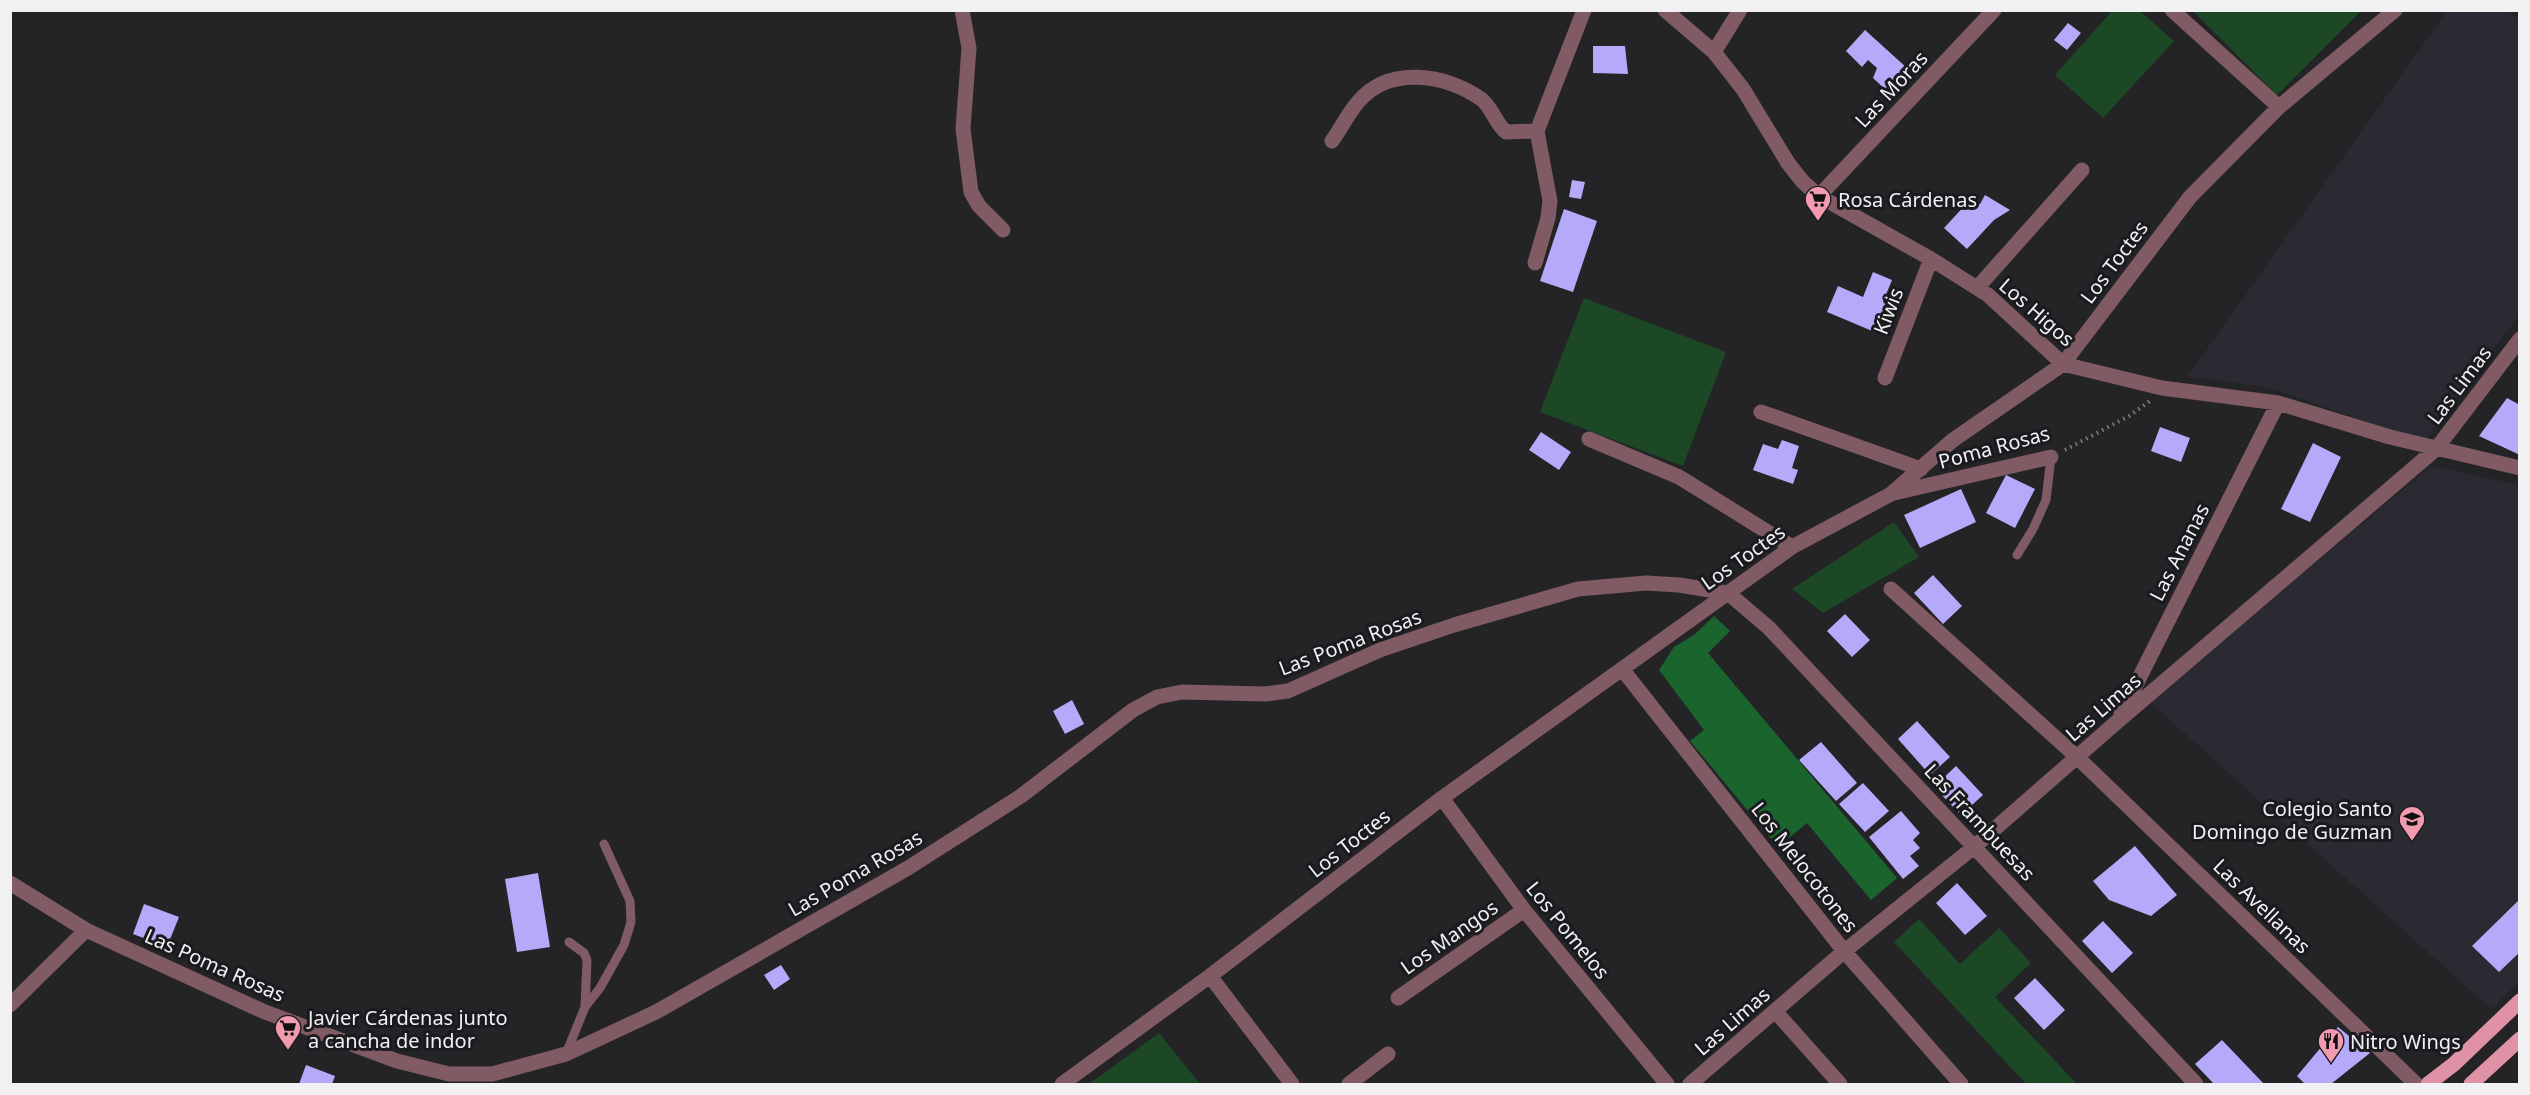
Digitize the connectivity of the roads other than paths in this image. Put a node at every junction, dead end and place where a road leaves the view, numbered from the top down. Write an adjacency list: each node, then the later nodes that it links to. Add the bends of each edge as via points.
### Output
1 (962, 10): 14 (street, via 969,48 963,129 971,192)
2 (1584, 10): 10 (street)
3 (1665, 10): 8 (street, Los Higos)
4 (1740, 10): 8 (street)
5 (1994, 10): 13 (street, Las Moras)
6 (2172, 10): 9 (street)
7 (2395, 10): 9 (street, Los Toctes)
8 (1714, 51): 13 (street, Los Higos, via 1743,89 1788,163)
9 (2279, 107): 19 (street, Los Toctes, via 2190,197)
10 (1537, 131): 11 (street, via 1506,132 1483,100 1456,85 1429,77 1406,77 1378,87 1359,101); 16 (street, via 1550,201)
11 (1332, 141)
12 (2082, 170): 17 (street)
13 (1819, 196): 15 (street, Los Higos)
14 (1003, 230)
15 (1931, 259): 17 (street, Los Higos); 20 (street, Kiwis)
16 (1535, 263)
17 (1977, 288): 19 (street, Los Higos)
18 (2520, 339): 24 (street, Las Limas)
19 (2062, 364): 21 (street, Los Higos, via 2162,388); 27 (street, Los Toctes, via 1953,440)
20 (1885, 378)
21 (2278, 404): 24 (street, Los Higos); 34 (street, Las Ananas)
22 (1761, 412): 27 (street)
23 (1589, 439): 29 (street, via 1679,477)
24 (2436, 449): 26 (street, Los Higos); 34 (street, Las Limas)
25 (2051, 457): 28 (street, Poma Rosas); 30 (lane, via 2046,500)
26 (2520, 468)
27 (1921, 469): 28 (street, Los Toctes)
28 (1891, 494): 29 (street, Los Toctes)
29 (1792, 546): 32 (street, Los Toctes)
30 (2017, 555)
31 (1891, 589): 35 (street, Las Avellanas)
32 (1728, 593): 33 (street, Los Toctes); 38 (street, Las Frambuesas, via 1769,628); 51 (street, Las Poma Rosas, via 1657,584 1578,589 1380,650 1288,691 1182,692 1157,697 1132,710 1021,796 908,868 656,1012)
33 (1622, 669): 36 (street, Los Toctes); 43 (street, Los Melocotones)
34 (2118, 721): 35 (street, Las Limas)
35 (2077, 757): 38 (street, Las Limas); 61 (street, Las Avellanas)
36 (1442, 798): 40 (street, Los Pomelos); 44 (street, Los Toctes)
37 (604, 844): 48 (lane, via 630,901 631,922 624,945)
38 (1974, 847): 43 (street, Las Limas); 60 (street, Las Frambuesas)
39 (10, 883): 41 (street, Las Poma Rosas)
40 (1524, 910): 45 (street, Los Mangos); 56 (street, Los Pomelos)
41 (86, 930): 47 (street); 51 (street, Las Poma Rosas, via 265,1012 408,1064 449,1074 492,1074)
42 (569, 942): 48 (lane, via 587,960)
43 (1844, 951): 49 (street, Las Limas); 59 (street, Los Melocotones)
44 (1210, 976): 53 (street, Los Toctes); 54 (street)
45 (1398, 998)
46 (2520, 1001): 62 (main road)
47 (10, 1005)
48 (585, 1007): 51 (lane)
49 (1774, 1011): 57 (street, Las Limas); 58 (street)
50 (2520, 1039): 63 (main road)
51 (566, 1054)
52 (1388, 1054): 55 (street)
53 (1062, 1084)
54 (1292, 1084)
55 (1349, 1084)
56 (1667, 1084)
57 (1690, 1084)
58 (1840, 1084)
59 (1961, 1084)
60 (2196, 1084)
61 (2416, 1084)
62 (2428, 1084)
63 (2470, 1084)

